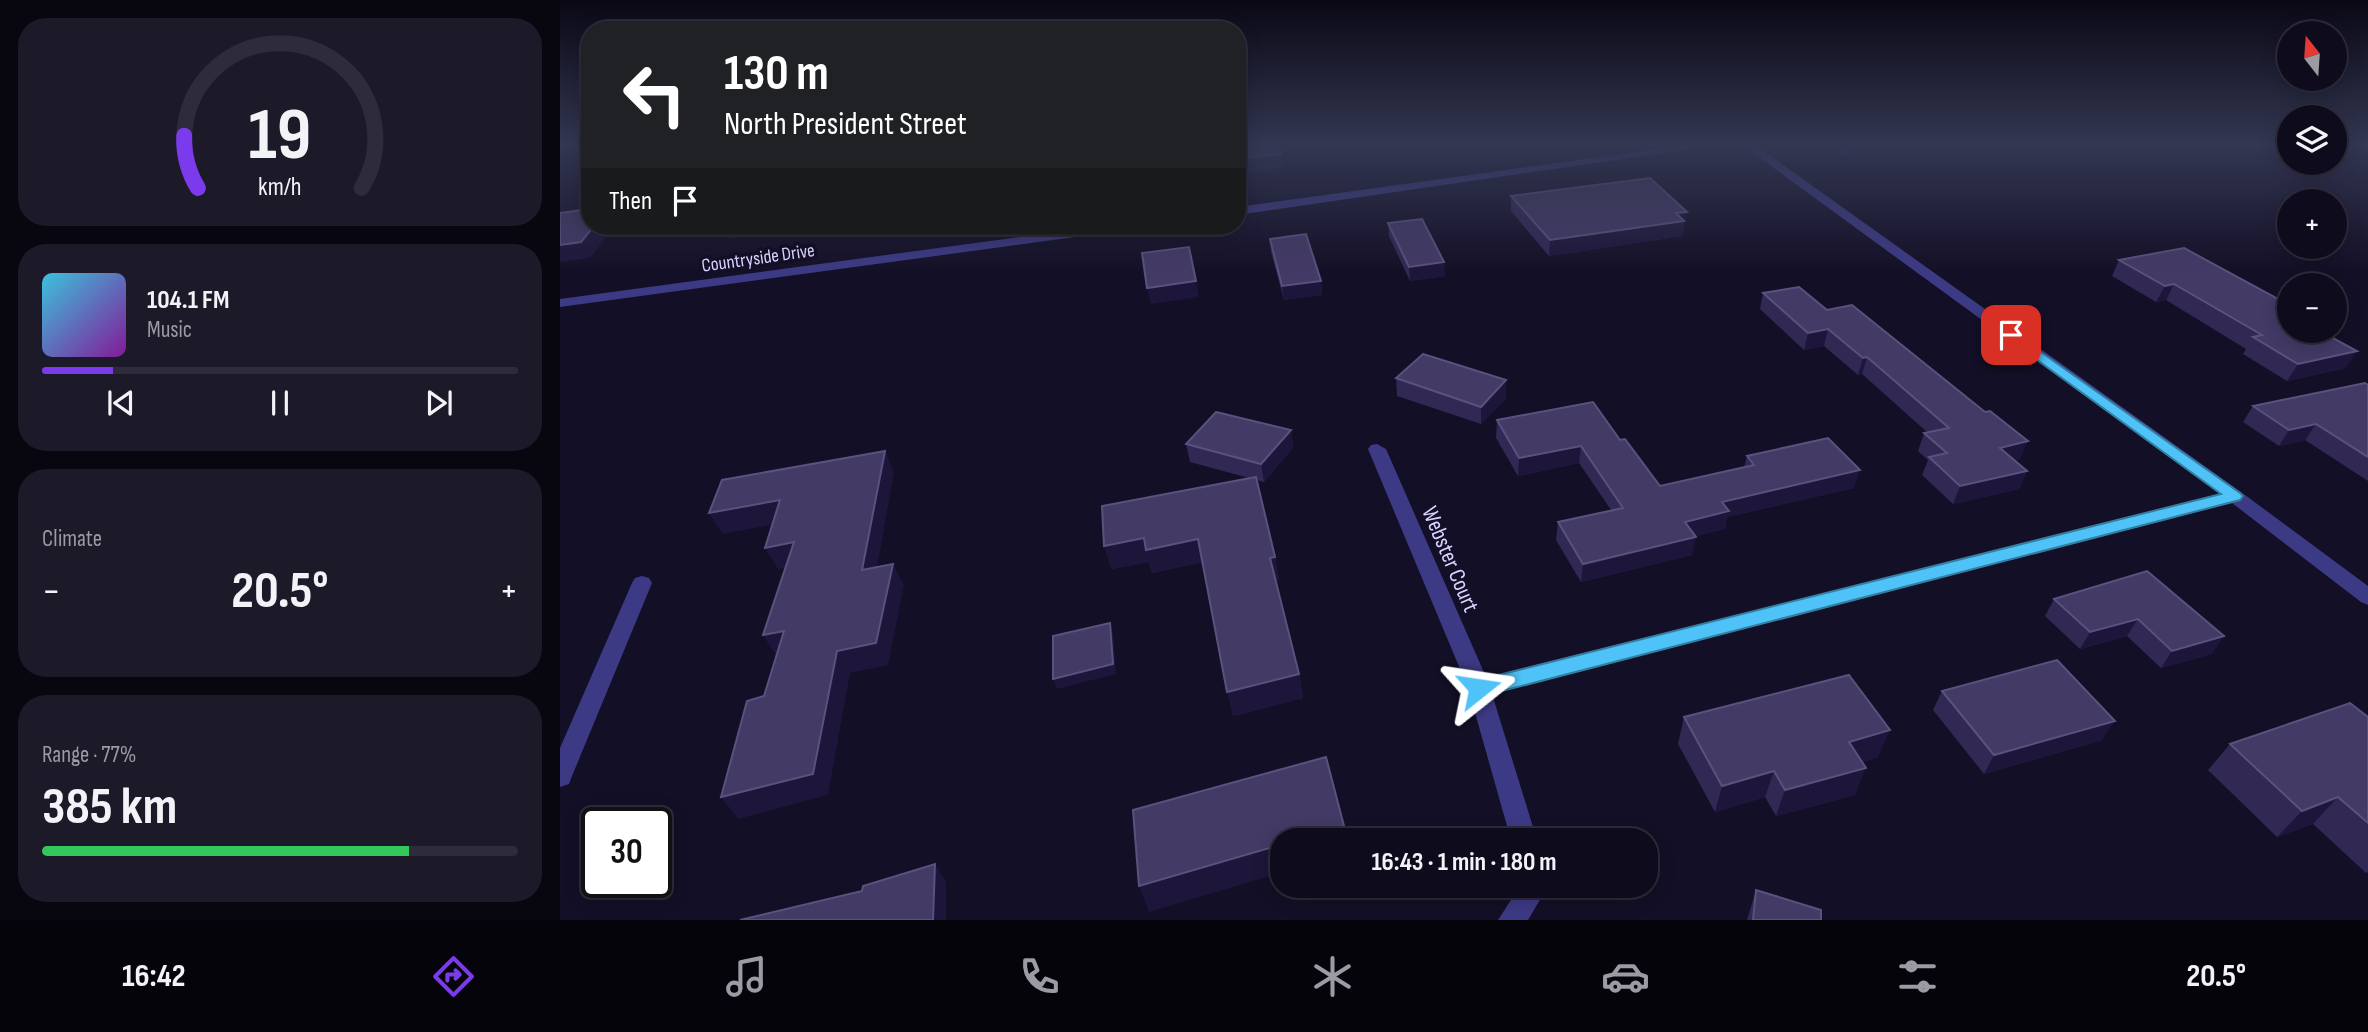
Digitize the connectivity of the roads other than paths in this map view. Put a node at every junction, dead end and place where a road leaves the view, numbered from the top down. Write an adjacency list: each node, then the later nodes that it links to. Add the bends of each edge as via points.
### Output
1 (1411, 187): 3 (street)
2 (1806, 187): 7 (street)
3 (1246, 210)
4 (1061, 235): 5 (street, Countryside Drive)
5 (560, 303)
6 (1377, 449): 10 (street, Webster Court)
7 (2235, 496): 9 (street); 10 (street)
8 (642, 583): 11 (street)
9 (2368, 597)
10 (1479, 688): 12 (street, Webster Court)
11 (560, 776)
12 (1520, 828)
13 (1527, 898): 14 (street)
14 (1512, 920)

